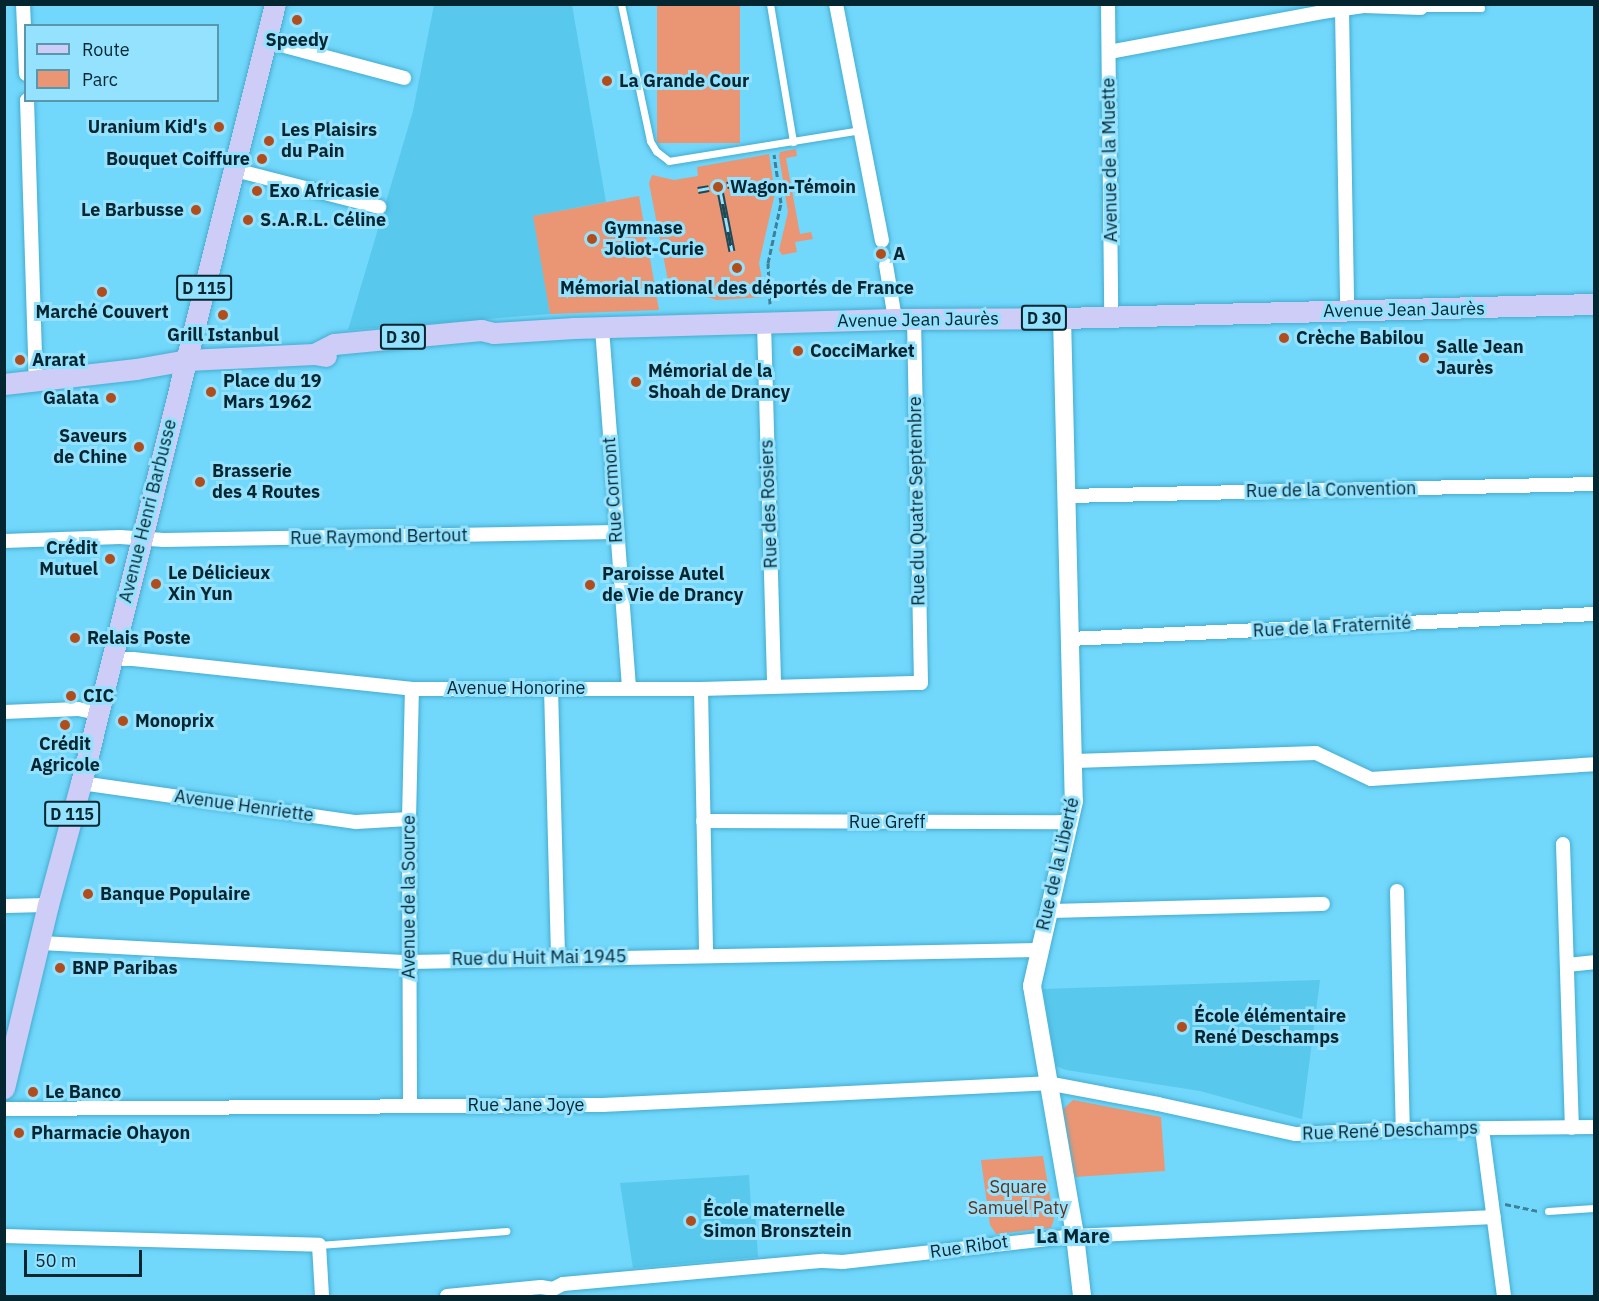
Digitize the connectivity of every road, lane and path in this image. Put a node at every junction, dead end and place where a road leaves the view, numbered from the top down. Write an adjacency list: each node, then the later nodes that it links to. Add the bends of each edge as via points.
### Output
1 (23, 4): 10 (street)
2 (275, 4): 11 (main road, Avenue Henri Barbusse / D 115)
3 (621, 4): 17 (lane, via 650,141 662,157 677,162)
4 (770, 4): 16 (lane)
5 (836, 4): 15 (street)
6 (1108, 4): 12 (street, Avenue de la Muette)
7 (1420, 8): 8 (lane); 9 (street, via 1364,6)
8 (1481, 9)
9 (1342, 10): 12 (street); 23 (street)
10 (24, 27)
11 (266, 41): 13 (street); 18 (main road, Avenue Henri Barbusse / D 115)
12 (1109, 52): 24 (street, Avenue de la Muette)
13 (404, 78)
14 (27, 102): 30 (street)
15 (861, 130): 16 (lane); 20 (street)
16 (793, 142): 17 (lane)
17 (772, 146): 27 (path, via 781,203 768,263 771,298)
18 (235, 170): 19 (street); 29 (main road, Avenue Henri Barbusse / D 115)
19 (379, 207)
20 (882, 242)
21 (886, 265): 26 (street, Rue du Quatre Septembre)
22 (1594, 304): 23 (main road, Avenue Jean Jaurès / D 30)
23 (1347, 311): 24 (main road, Avenue Jean Jaurès / D 30)
24 (1111, 315): 25 (main road, Avenue Jean Jaurès / D 30)
25 (1062, 318): 26 (main road, Avenue Jean Jaurès / D 30); 33 (street, Rue de la Liberté)
26 (904, 319): 27 (main road, Avenue Jean Jaurès / D 30); 40 (street, Rue du Quatre Septembre)
27 (764, 323): 28 (main road, Avenue Jean Jaurès / D 30); 41 (street, Rue des Rosiers)
28 (602, 328): 29 (main road, Avenue Jean Jaurès / D 30, via 495,333 477,340 332,358 314,354); 34 (street, Rue Cormont)
29 (187, 360): 30 (main road); 35 (main road, Avenue Henri Barbusse / D 115)
30 (36, 380): 31 (main road)
31 (4, 384)
32 (1594, 484): 33 (street, Rue de la Convention)
33 (1067, 496): 38 (street, Rue de la Liberté)
34 (616, 532): 35 (street, Rue Raymond Bertout); 42 (street, Rue Cormont)
35 (142, 539): 36 (street, Rue Raymond Bertout); 39 (main road, Avenue Henri Barbusse / D 115)
36 (4, 541)
37 (1594, 614): 38 (street, Rue de la Fraternité)
38 (1070, 639): 48 (street, Rue de la Liberté)
39 (112, 659): 43 (street, Avenue Honorine); 47 (main road, Avenue Henri Barbusse / D 115)
40 (921, 683): 41 (street, Avenue Honorine)
41 (774, 685): 45 (street, Avenue Honorine)
42 (629, 687): 44 (street, Avenue Honorine); 45 (street, Avenue Honorine)
43 (412, 688): 44 (street, Avenue Honorine); 51 (street, Avenue de la Source)
44 (551, 688): 63 (street)
45 (701, 689): 52 (street)
46 (4, 712): 47 (street)
47 (98, 712): 50 (main road, Avenue Henri Barbusse / D 115)
48 (1075, 761): 49 (street, via 1316,753 1371,779); 53 (street, Rue de la Liberté)
49 (1594, 764)
50 (81, 783): 51 (street, Avenue Henriette, via 356,822); 57 (main road, Avenue Henri Barbusse / D 115)
51 (409, 819): 64 (street, Avenue de la Source)
52 (703, 821): 53 (street, Rue Greff, via 1060,822); 62 (street)
53 (1070, 826): 59 (street, Rue de la Liberté)
54 (1563, 844): 66 (street)
55 (1397, 891): 74 (street)
56 (1323, 904): 59 (street)
57 (48, 905): 58 (street); 60 (main road, Avenue Henri Barbusse / D 115)
58 (4, 906)
59 (1049, 912): 61 (street, Rue de la Liberté)
60 (41, 943): 64 (street, Rue du Huit Mai 1945); 68 (main road, Avenue Henri Barbusse / D 115)
61 (1038, 950): 62 (street, Rue du Huit Mai 1945); 67 (street, Rue de la Liberté, via 1032,986)
62 (706, 954): 63 (street, Rue du Huit Mai 1945)
63 (558, 958): 64 (street, Rue du Huit Mai 1945)
64 (409, 962): 69 (street, Avenue de la Source)
65 (1594, 962): 66 (street)
66 (1567, 965): 73 (street)
67 (1047, 1083): 69 (street, Rue Jane Joye, via 602,1105); 74 (street, Rue René Deschamps, via 1296,1134); 80 (street, Rue de la Liberté)
68 (4, 1088)
69 (410, 1105): 70 (street, Rue Jane Joye)
70 (4, 1109)
71 (1594, 1127): 73 (street, Rue René Deschamps)
72 (1482, 1128): 73 (street, Rue René Deschamps); 74 (street, Rue René Deschamps); 76 (street)
73 (1572, 1128)
74 (1403, 1129)
75 (1594, 1208): 77 (lane)
76 (1493, 1209): 77 (path); 80 (street, Rue Ribot); 86 (street)
77 (1548, 1211)
78 (506, 1231): 81 (lane)
79 (4, 1236): 81 (street)
80 (1075, 1236): 82 (street, Rue Ribot, via 843,1262 564,1284); 85 (street, Rue de la Liberté)
81 (319, 1245): 83 (street)
82 (554, 1293): 84 (street, Rue Ribot, via 541,1287)
83 (322, 1296)
84 (447, 1296)
85 (1082, 1296)
86 (1504, 1296)

